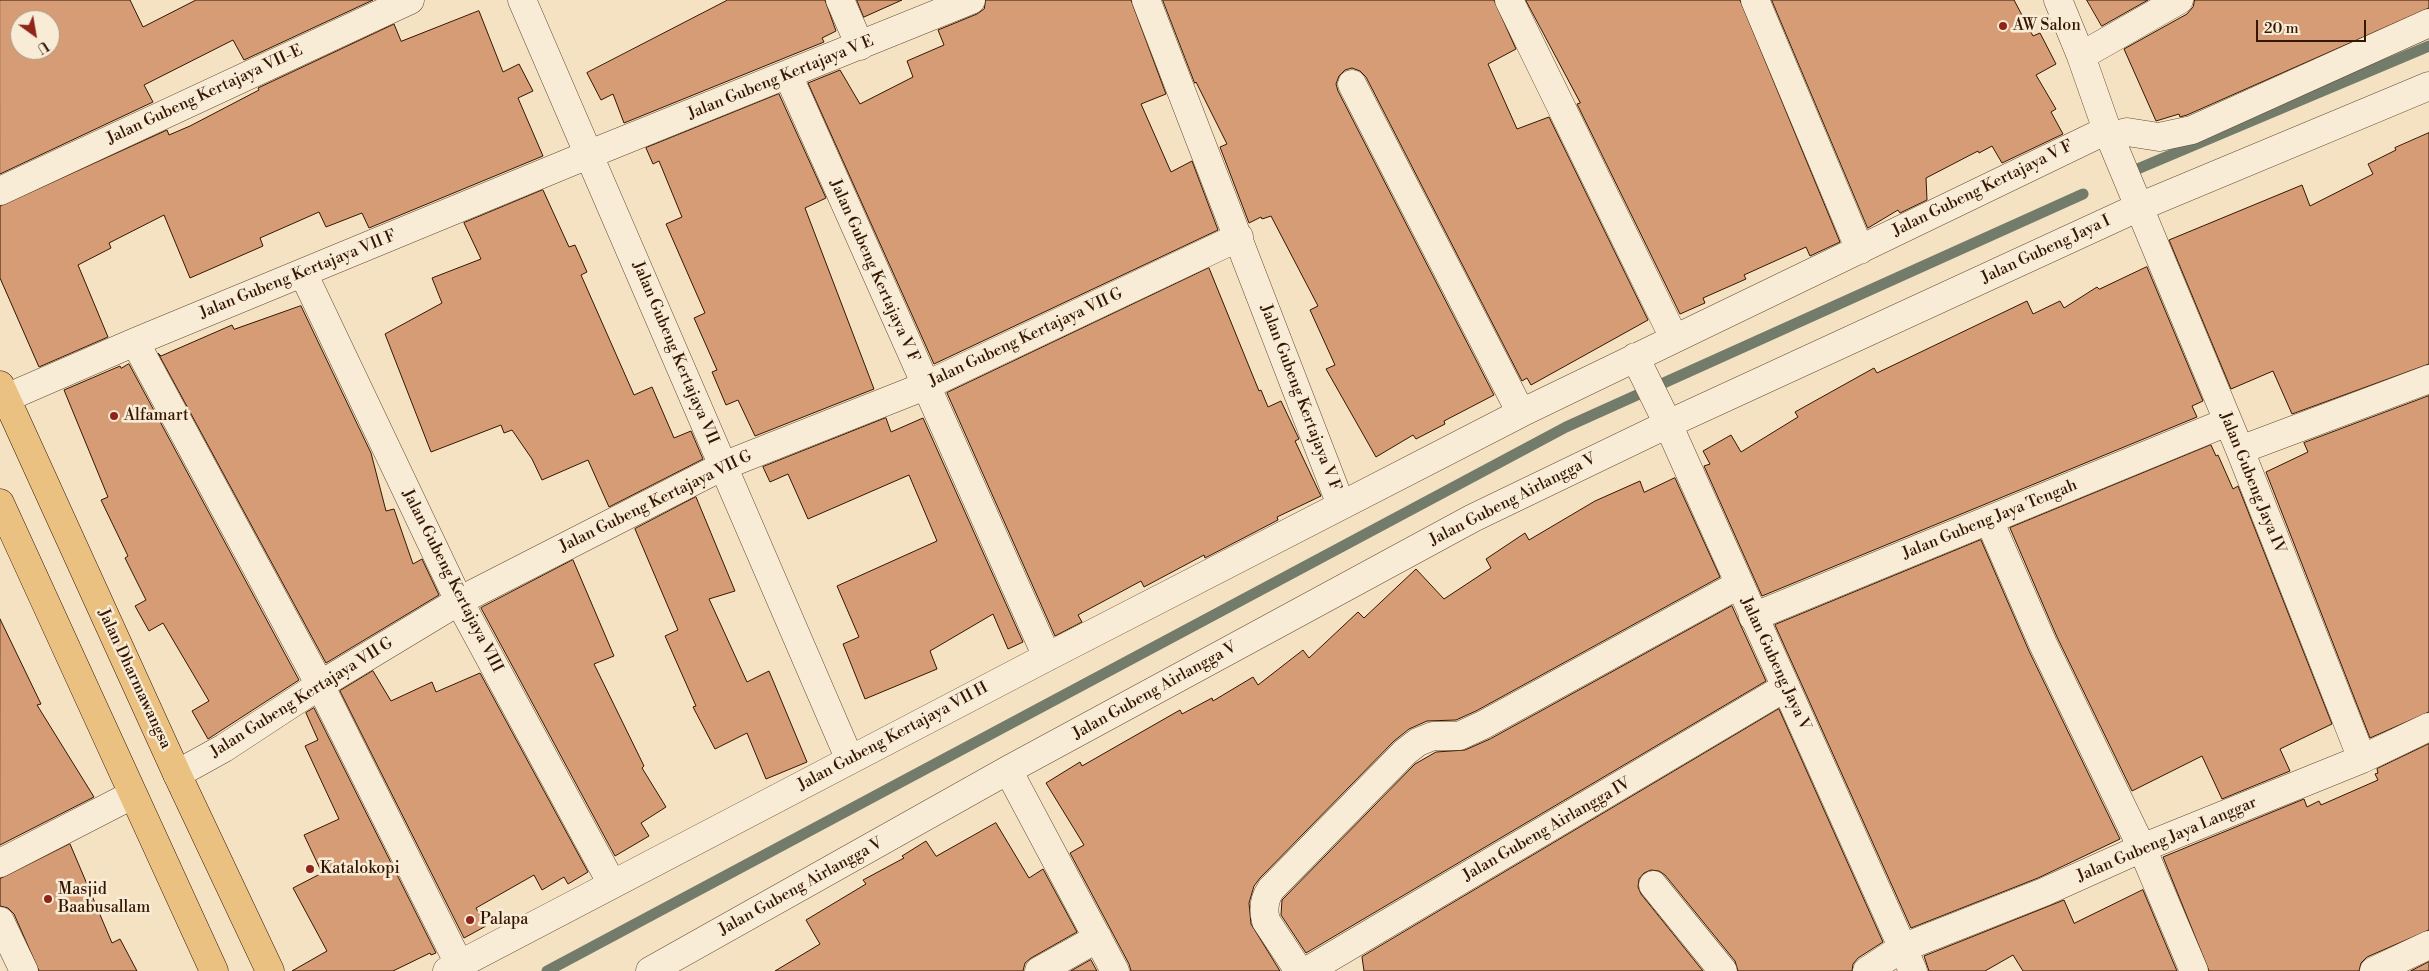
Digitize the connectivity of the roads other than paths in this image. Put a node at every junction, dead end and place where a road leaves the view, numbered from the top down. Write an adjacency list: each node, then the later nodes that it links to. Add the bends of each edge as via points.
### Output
1 (410, 0): 18 (street, Jalan Gubeng Kertajaya VII-E)
2 (522, 0): 17 (street, Jalan Gubeng Kertajaya VII)
3 (840, 0): 11 (street)
4 (971, 0): 11 (street, Jalan Gubeng Kertajaya V E)
5 (1146, 0): 20 (street, Jalan Gubeng Kertajaya V F)
6 (1509, 0): 23 (street)
7 (1756, 0): 21 (street)
8 (2058, 0): 12 (street, Jalan Gubeng Jaya IV)
9 (2179, 0): 12 (street)
10 (2429, 23): 16 (street, Jalan Gubeng Kertajaya V F, via 2192,130 2159,137 2127,132)
11 (860, 46): 13 (street, Jalan Gubeng Kertajaya V E)
12 (2081, 56): 16 (street, Jalan Gubeng Jaya IV)
13 (788, 76): 17 (street, Jalan Gubeng Kertajaya V E); 27 (street, Jalan Gubeng Kertajaya V F)
14 (1352, 84): 29 (street)
15 (2429, 86): 19 (street, Jalan Gubeng Jaya I)
16 (2108, 134): 19 (street, Jalan Gubeng Jaya IV); 21 (street, Jalan Gubeng Kertajaya V F)
17 (590, 154): 22 (street, Jalan Gubeng Kertajaya VII F); 33 (street, Jalan Gubeng Kertajaya VII)
18 (0, 191)
19 (2139, 207): 30 (street, Jalan Gubeng Jaya I); 31 (street, Jalan Gubeng Jaya IV)
20 (1239, 237): 27 (street, Jalan Gubeng Kertajaya VII G); 35 (street, Jalan Gubeng Kertajaya V F)
21 (1860, 250): 23 (street, Jalan Gubeng Kertajaya V F)
22 (303, 273): 24 (street, Jalan Gubeng Kertajaya VII F); 38 (street, Jalan Gubeng Kertajaya VIII)
23 (1674, 338): 25 (street, Jalan Gubeng Kertajaya V F)
24 (135, 342): 28 (street, Jalan Gubeng Kertajaya VII F); 41 (street)
25 (1639, 365): 29 (street, Jalan Gubeng Kertajaya V F); 30 (street, Jalan Gubeng Jaya V)
26 (2429, 379): 32 (street)
27 (925, 386): 33 (street, Jalan Gubeng Kertajaya VII G); 40 (street, Jalan Gubeng Kertajaya V F)
28 (3, 392): 47 (main road, Jalan Dharmawangsa)
29 (1521, 413): 35 (street, Jalan Gubeng Kertajaya V F)
30 (1664, 416): 37 (street, Jalan Gubeng Jaya V); 46 (street, Jalan Gubeng Airlangga V)
31 (2227, 422): 32 (street, Jalan Gubeng Jaya IV); 36 (street, Jalan Gubeng Jaya Tengah)
32 (2240, 450): 44 (street, Jalan Gubeng Jaya IV)
33 (723, 466): 38 (street, Jalan Gubeng Kertajaya VII G); 45 (street, Jalan Gubeng Kertajaya VII)
34 (0, 503): 48 (main road)
35 (1341, 505): 40 (street, Jalan Gubeng Kertajaya VII H)
36 (1989, 520): 39 (street, Jalan Gubeng Jaya Tengah); 49 (street, via 2042,644)
37 (1738, 584): 39 (street, Jalan Gubeng Jaya V); 64 (street, via 1483,725 1459,736 1433,736 1405,752 1271,889 1266,898 1266,921)
38 (458, 601): 41 (street, Jalan Gubeng Kertajaya VII G); 51 (street, Jalan Gubeng Kertajaya VIII)
39 (1753, 617): 42 (street, Jalan Gubeng Jaya V)
40 (1047, 657): 45 (street, Jalan Gubeng Kertajaya VII H)
41 (320, 685): 47 (street, Jalan Gubeng Kertajaya VII G, via 224,748); 57 (street)
42 (1786, 687): 56 (street, Jalan Gubeng Jaya V); 65 (street, Jalan Gubeng Airlangga IV)
43 (2429, 727): 44 (street, Jalan Gubeng Jaya Langgar)
44 (2362, 759): 49 (street, Jalan Gubeng Jaya Langgar)
45 (850, 760): 51 (street, Jalan Gubeng Kertajaya VII H)
46 (1008, 770): 54 (street); 61 (street, Jalan Gubeng Airlangga V)
47 (177, 774): 60 (main road, Jalan Dharmawangsa)
48 (132, 795): 50 (street); 59 (main road)
49 (2142, 848): 56 (street, Jalan Gubeng Jaya Langgar); 68 (street)
50 (0, 863)
51 (612, 884): 57 (street, Jalan Gubeng Kertajaya VII H)
52 (1652, 885): 66 (street)
53 (0, 921): 58 (street)
54 (1098, 938): 62 (street); 63 (street)
55 (2429, 945): 69 (street)
56 (1907, 959): 67 (street, Jalan Gubeng Jaya Langgar)
57 (453, 968)
58 (24, 971)
59 (214, 971)
60 (270, 971)
61 (650, 971)
62 (1040, 971)
63 (1115, 971)
64 (1299, 971)
65 (1306, 971)
66 (1723, 971)
67 (1867, 971)
68 (2194, 971)
69 (2374, 971)

